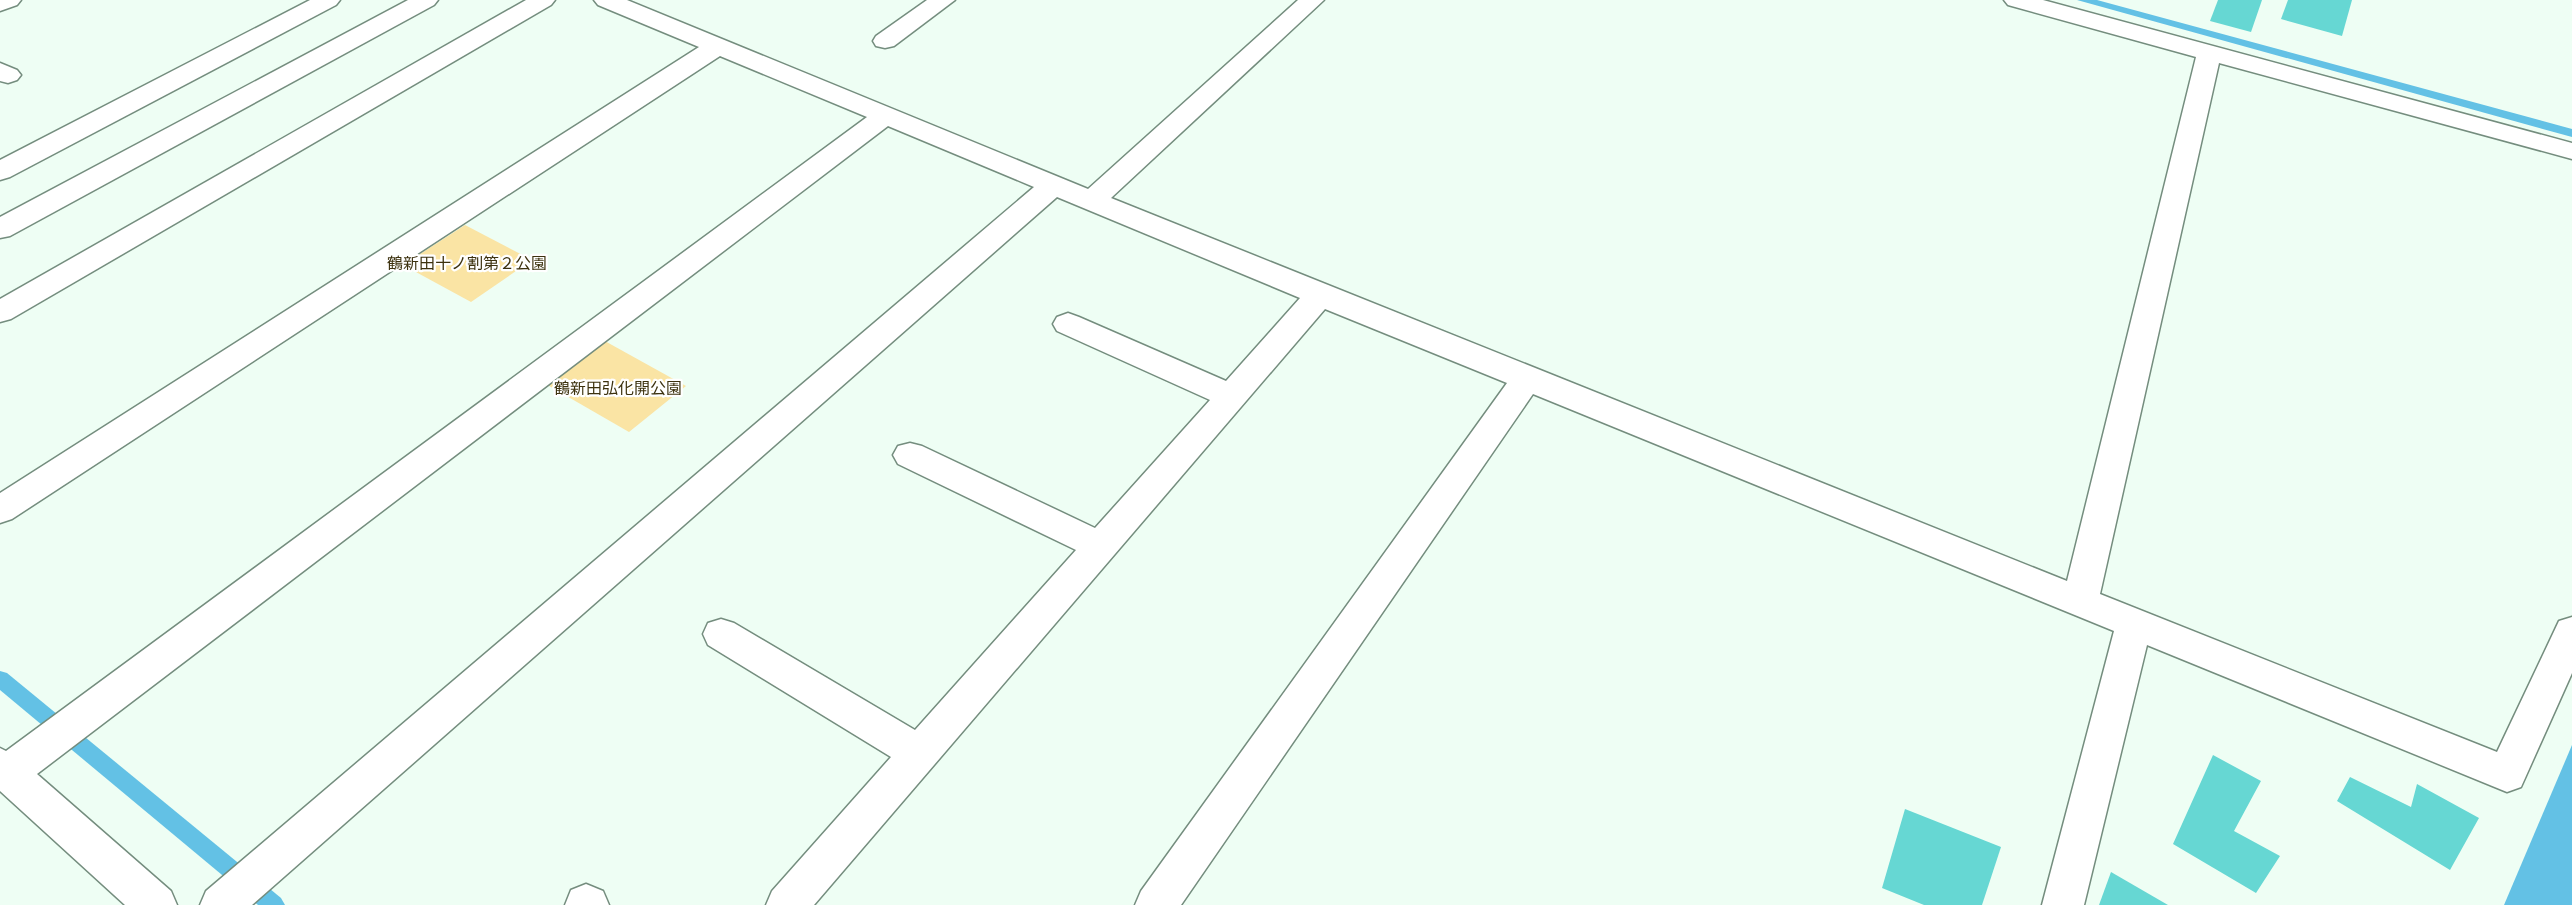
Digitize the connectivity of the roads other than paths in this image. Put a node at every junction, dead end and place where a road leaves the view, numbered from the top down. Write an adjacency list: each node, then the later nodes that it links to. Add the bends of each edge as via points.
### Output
1 (9, 0): 9 (street)
2 (328, 0): 15 (street)
3 (426, 0): 18 (street)
4 (543, 0): 20 (street)
5 (606, 0): 11 (street)
6 (943, 0): 10 (street)
7 (1312, 0): 17 (street)
8 (2016, 0): 12 (street)
9 (0, 4)
10 (885, 40)
11 (718, 46): 13 (street); 25 (street)
12 (2208, 53): 14 (street); 27 (street)
13 (887, 115): 16 (street); 32 (street, via 41,747)
14 (2572, 151)
15 (0, 171)
16 (1054, 184): 17 (street); 33 (street)
17 (1094, 200): 19 (street)
18 (0, 229)
19 (1320, 295): 22 (street); 23 (street)
20 (0, 312)
21 (1068, 324): 23 (street)
22 (1527, 378): 27 (street); 36 (street)
23 (1233, 397): 26 (street)
24 (910, 455): 26 (street)
25 (0, 510)
26 (1102, 547): 31 (street)
27 (2080, 602): 28 (street)
28 (2134, 624): 29 (street, via 2507,774); 37 (street)
29 (2572, 632)
30 (720, 633): 31 (street)
31 (920, 754): 35 (street)
32 (4, 770): 34 (street)
33 (223, 903)
34 (156, 905)
35 (787, 905)
36 (1156, 905)
37 (2063, 905)

